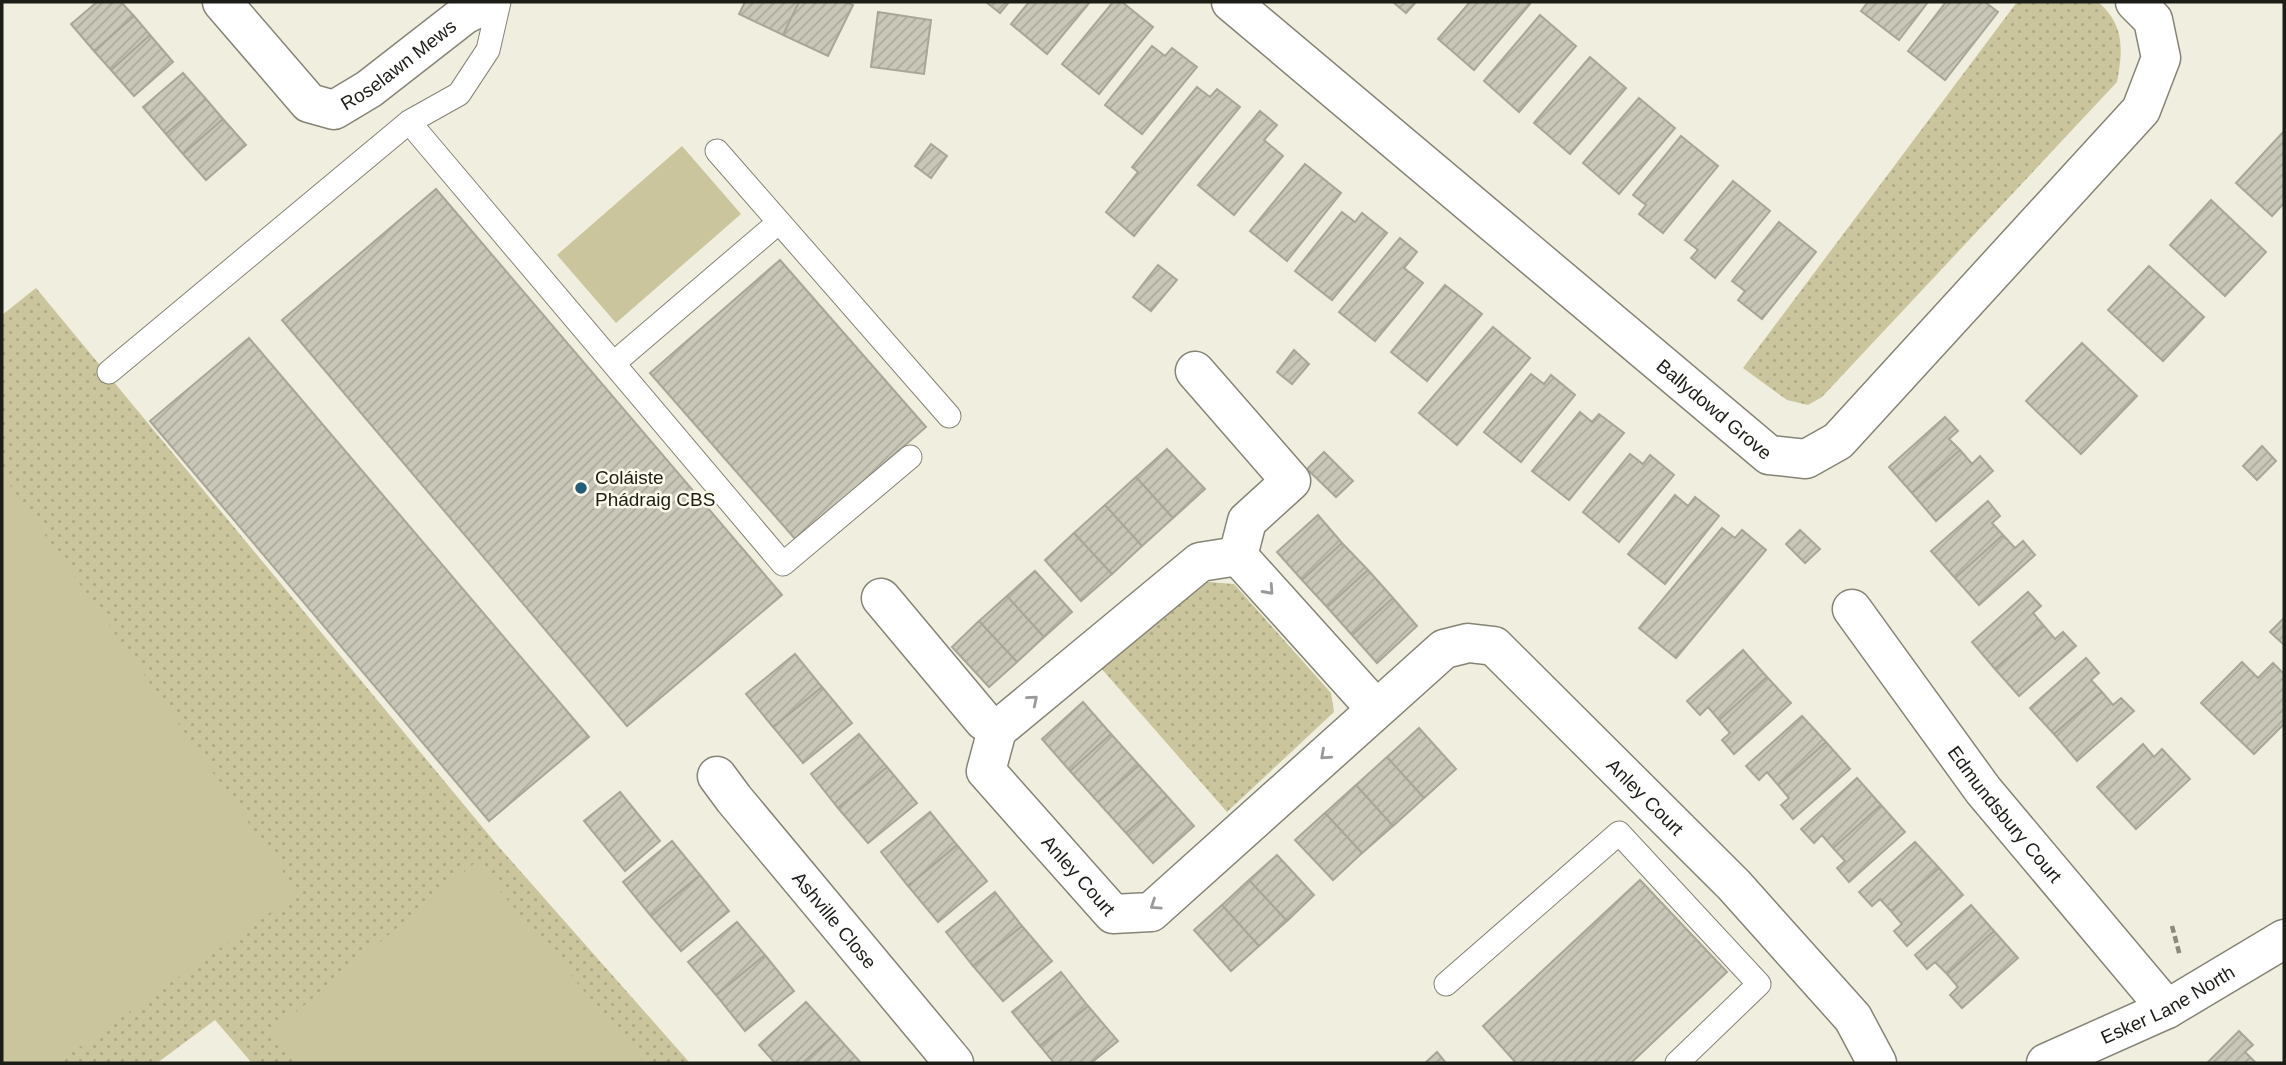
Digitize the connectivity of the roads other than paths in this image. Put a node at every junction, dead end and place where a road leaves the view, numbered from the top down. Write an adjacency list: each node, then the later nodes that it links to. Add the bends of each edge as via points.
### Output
1 (222, 2): 2 (street, Roselawn Mews, via 309,103 334,110 369,89 464,15)
2 (490, 2)
3 (499, 2): 6 (lane, via 488,50 458,94)
4 (1231, 2): 5 (street, Ballydowd Grove, via 1769,455 1806,460 1838,441 2141,110 2161,58 2153,20)
5 (2134, 2)
6 (409, 122): 9 (lane); 11 (lane)
7 (717, 152): 8 (lane)
8 (779, 222): 9 (lane); 12 (lane)
9 (614, 363): 13 (lane, via 783,564)
10 (1195, 370): 14 (street, via 1291,481 1247,521)
11 (109, 372)
12 (949, 416)
13 (910, 457)
14 (1238, 556): 17 (street, one-way to 17); 18 (street, one-way to 14, via 1200,562)
15 (881, 597): 18 (street)
16 (1852, 609): 22 (street, Edmundsbury Court, via 1983,790)
17 (1376, 709): 18 (street, Anley Court, one-way to 18, via 1151,912 1114,914 986,771); 26 (street, Anley Court, via 1444,649 1468,643 1494,646 1734,885 1853,1018)
18 (997, 730)
19 (717, 776): 24 (street, Ashville Close)
20 (2284, 939): 22 (street, Esker Lane North)
21 (1446, 984): 25 (lane, via 1619,833 1759,984)
22 (2167, 1009): 23 (street, Esker Lane North)
23 (2052, 1062)
24 (954, 1063)
25 (1677, 1063)
26 (1877, 1063)

